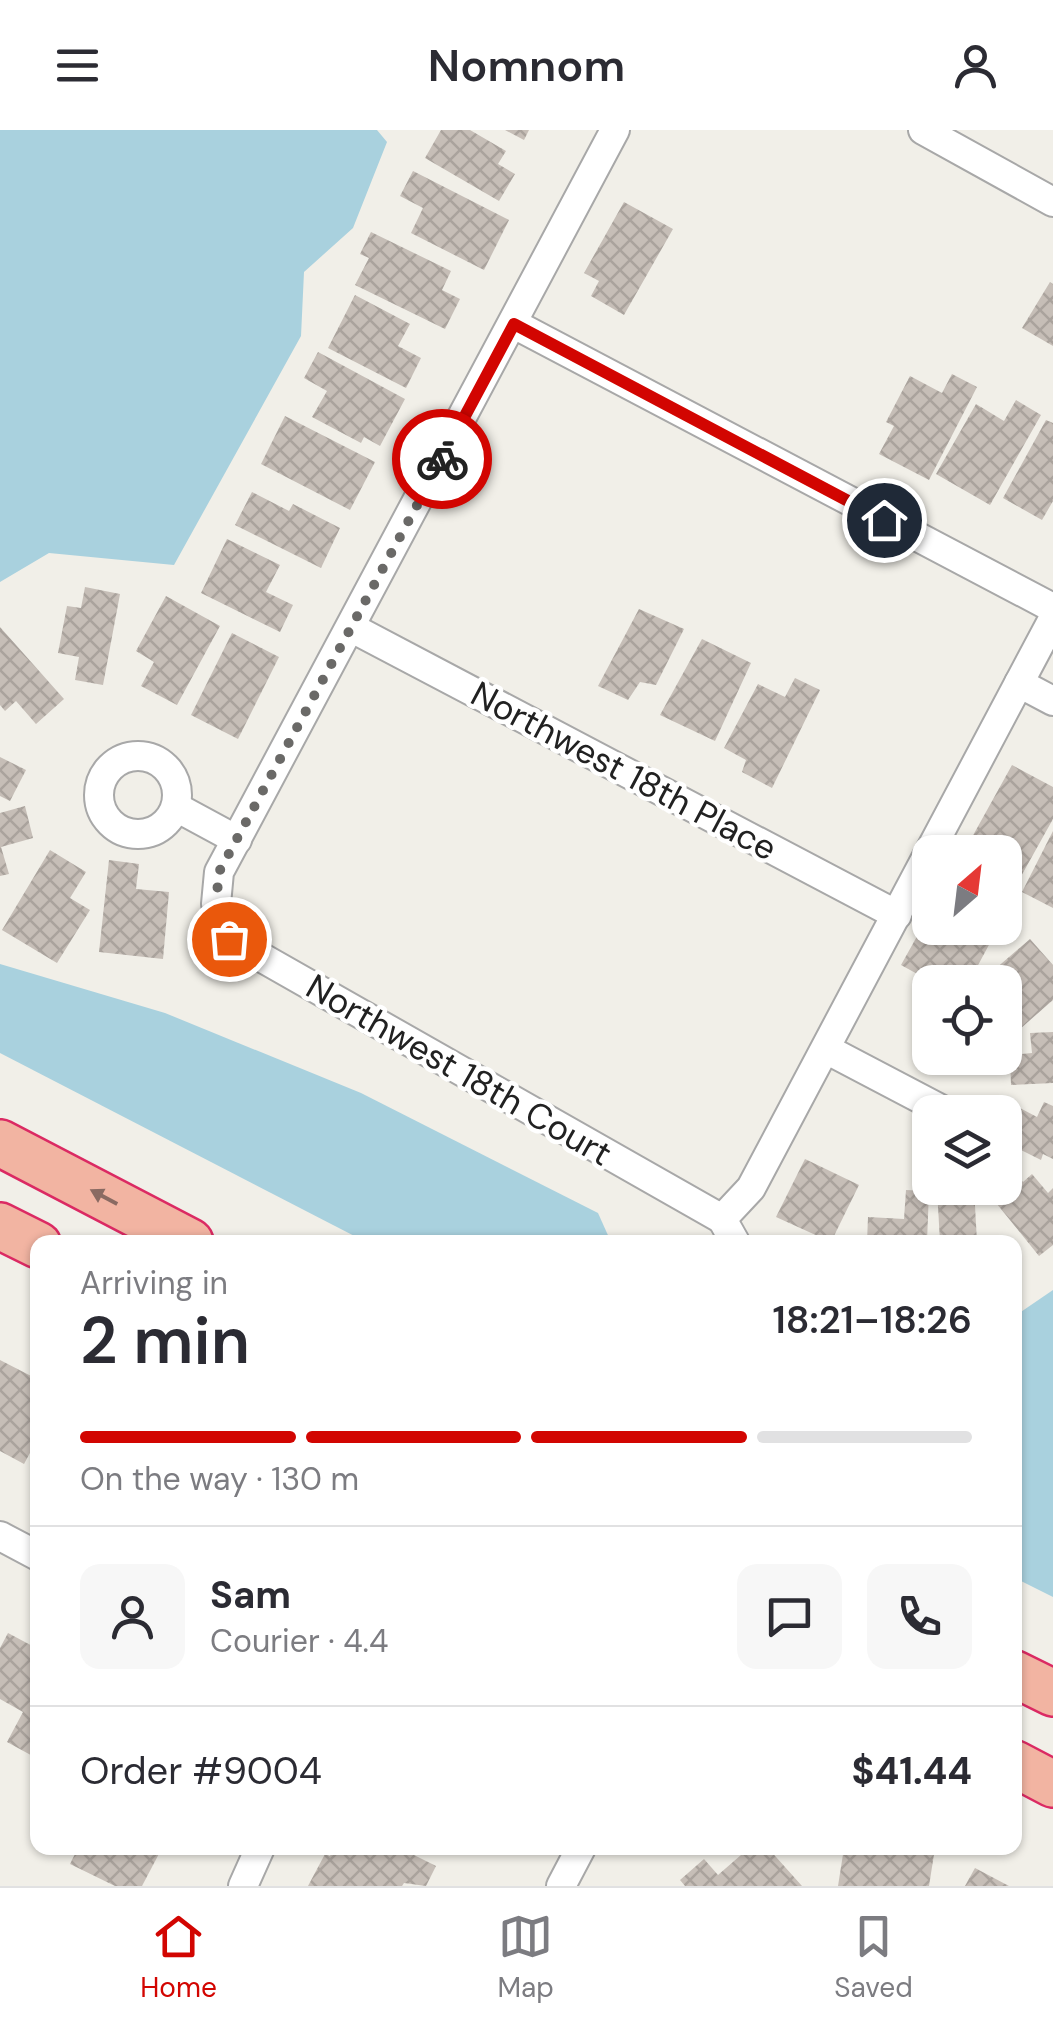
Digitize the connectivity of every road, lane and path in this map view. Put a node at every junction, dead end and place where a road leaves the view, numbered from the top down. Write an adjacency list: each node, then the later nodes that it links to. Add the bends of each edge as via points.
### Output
1 (615, 130): 4 (street)
2 (923, 130): 3 (street)
3 (1053, 202)
4 (514, 324): 5 (street); 7 (street)
5 (1053, 608)
6 (1053, 619): 8 (street)
7 (352, 628): 11 (street); 12 (street, Northwest 18th Place)
8 (1020, 683): 9 (street); 12 (street)
9 (1053, 701)
10 (176, 807): 11 (street)
11 (237, 840): 17 (street, Northwest 18th Court, via 219,872 216,904 229,939)
12 (896, 915): 13 (street)
13 (826, 1049): 14 (street); 17 (street)
14 (914, 1095)
15 (0, 1143): 18 (highway, one-way to 15)
16 (0, 1226): 19 (highway)
17 (729, 1231)
18 (177, 1235)
19 (30, 1242)
20 (0, 1536): 21 (street)
21 (30, 1552)
22 (1022, 1678): 23 (highway)
23 (1053, 1694)
24 (1022, 1768): 25 (highway)
25 (1053, 1784)
26 (257, 1855): 28 (street)
27 (577, 1855): 29 (street)
28 (242, 1886)
29 (560, 1886)

